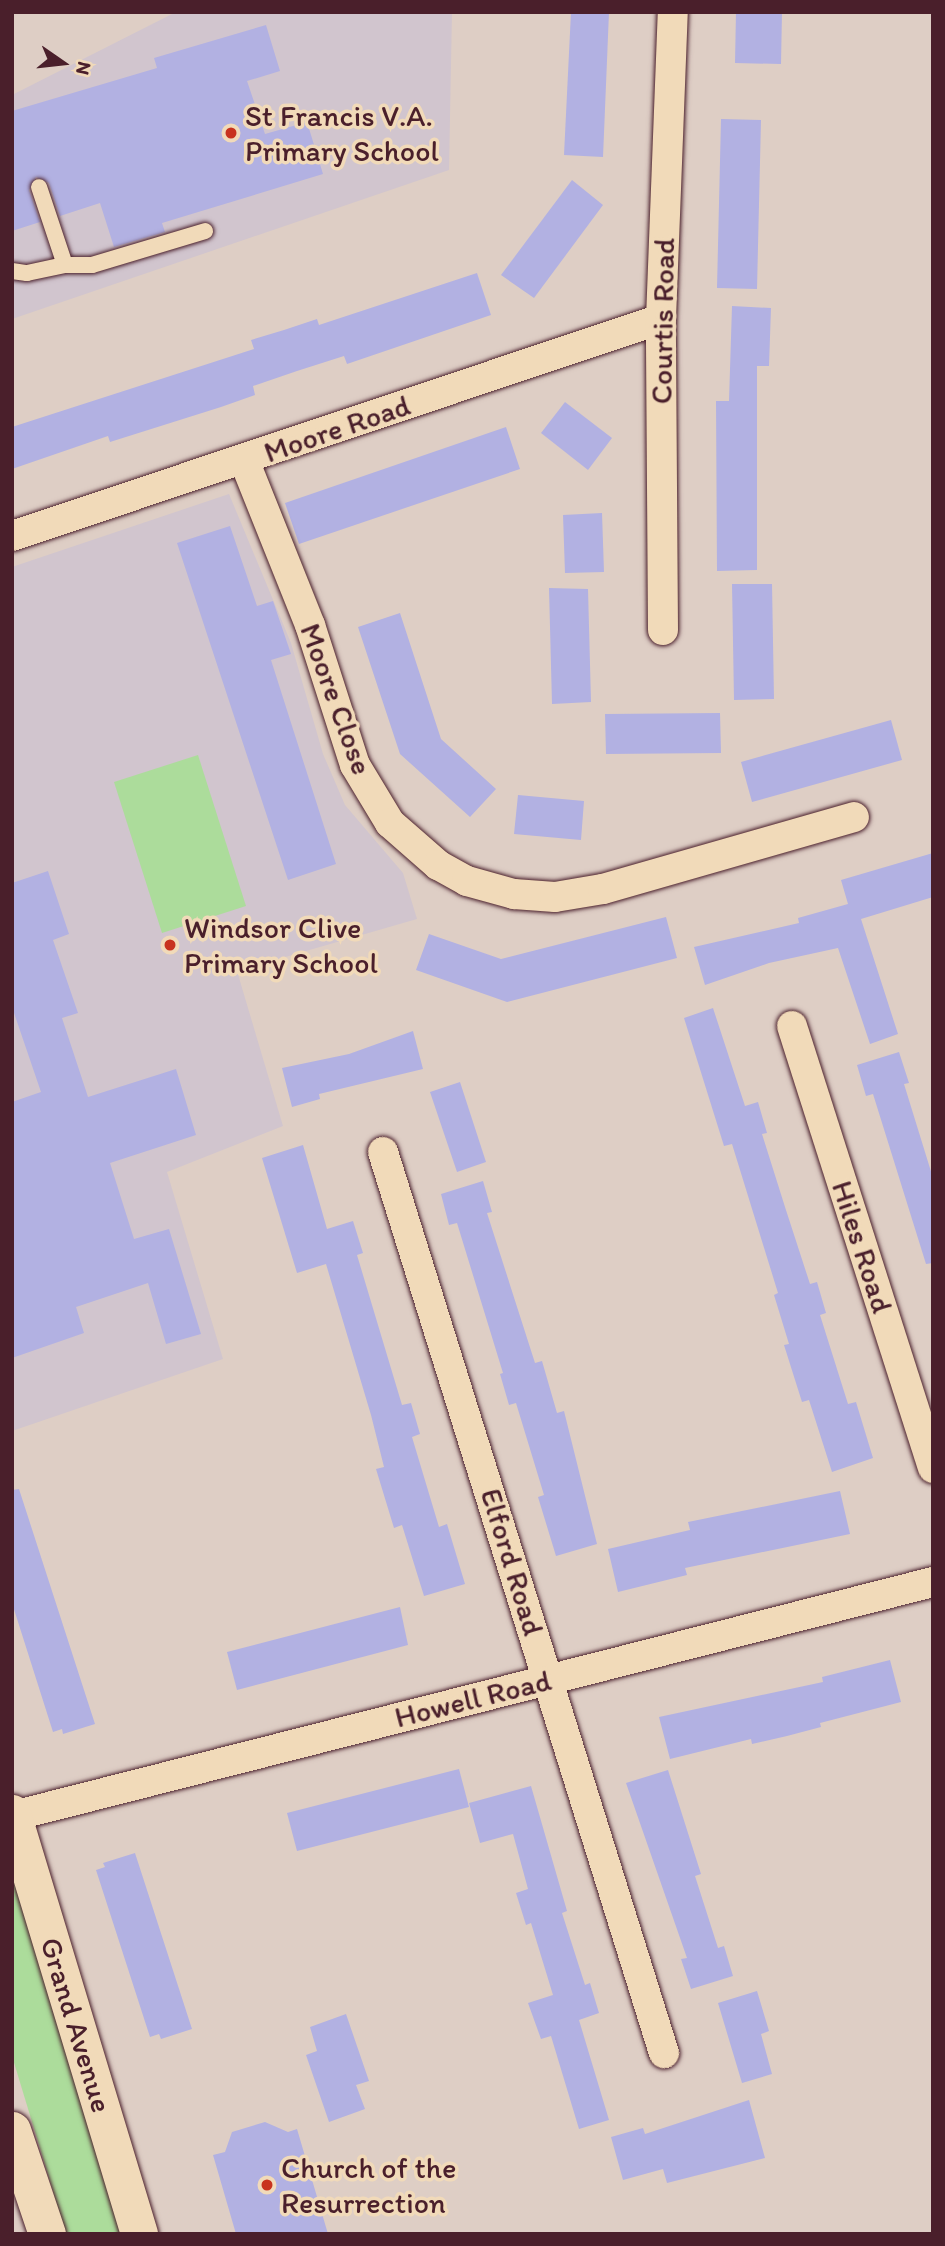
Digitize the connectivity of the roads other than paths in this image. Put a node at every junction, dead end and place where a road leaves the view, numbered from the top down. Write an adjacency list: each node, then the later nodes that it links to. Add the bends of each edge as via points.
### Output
1 (673, 12): 6 (street, Courtis Road)
2 (39, 187): 4 (lane)
3 (205, 231): 4 (lane, via 92,265)
4 (65, 265): 5 (lane, via 27,273)
5 (12, 271)
6 (661, 319): 7 (street, Moore Road); 9 (street, Courtis Road)
7 (244, 460): 8 (street, Moore Road); 10 (street, Moore Close, via 310,625 355,765 390,823 438,864 467,881 514,894 555,898 603,889)
8 (12, 536)
9 (663, 630)
10 (854, 817)
11 (792, 1026): 13 (street, Hiles Road)
12 (383, 1152): 15 (street, Elford Road)
13 (933, 1468)
14 (933, 1582): 15 (street, Howell Road)
15 (549, 1679): 16 (street, Howell Road); 17 (street, Elford Road)
16 (13, 1815): 20 (street, Grand Avenue)
17 (664, 2053)
18 (12, 2130): 19 (street)
19 (47, 2234)
20 (139, 2234)

